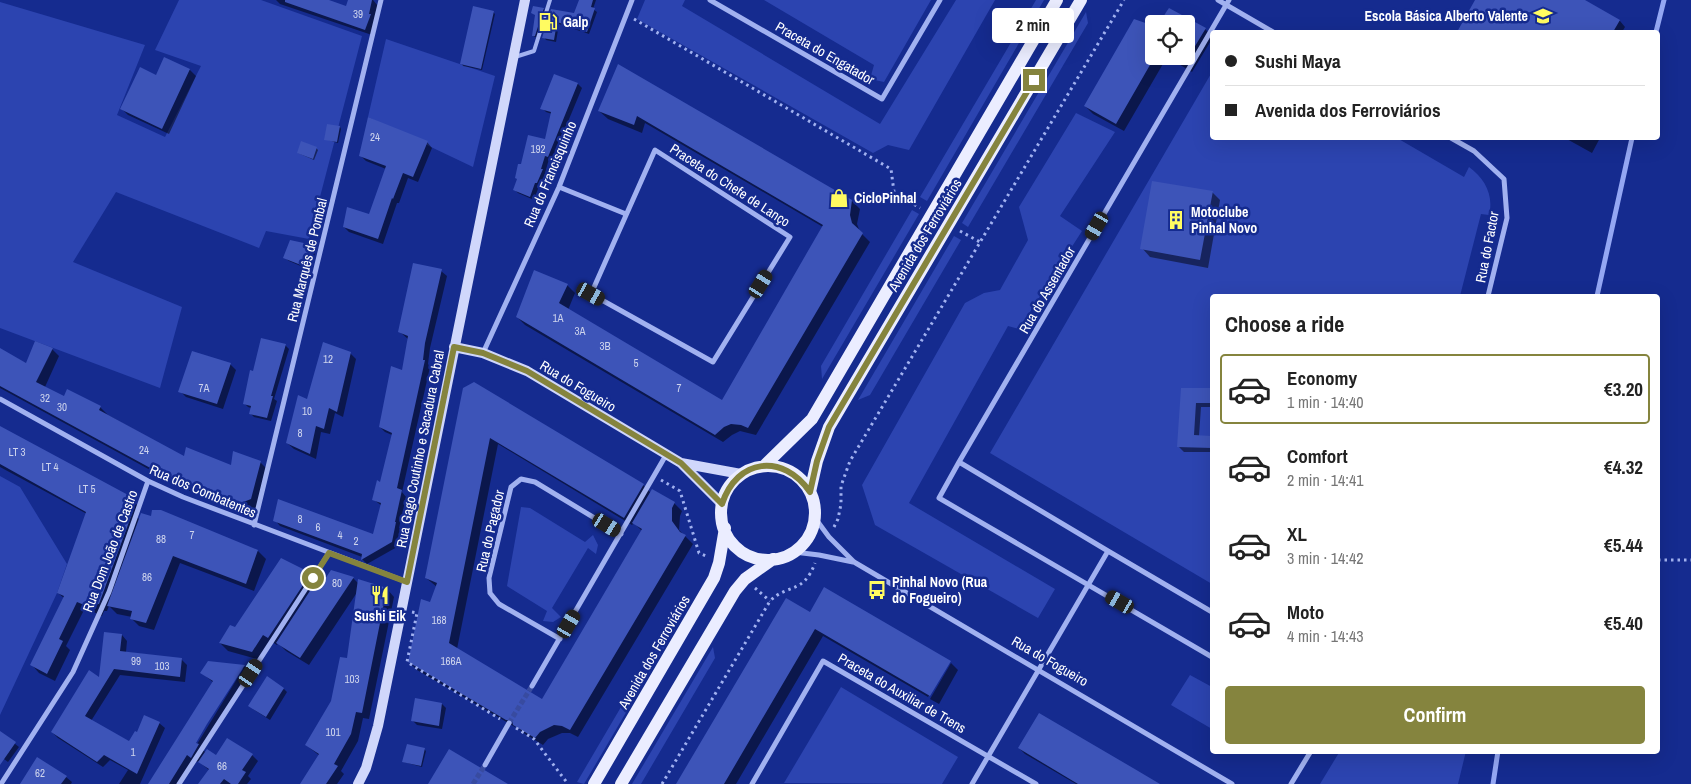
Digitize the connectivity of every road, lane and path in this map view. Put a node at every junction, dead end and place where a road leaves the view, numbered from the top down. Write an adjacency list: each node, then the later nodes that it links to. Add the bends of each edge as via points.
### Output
1 (381, 0): 36 (street, Rua Marquês de Pombal)
2 (525, 0): 16 (street, Rua Gago Coutinho e Sacadura Cabral)
3 (550, 0): 16 (lane, via 534,51)
4 (632, 0): 12 (street, Rua do Francisquinho)
5 (710, 0): 6 (street, Praceta do Engatador, via 882,99)
6 (940, 0)
7 (1057, 0): 20 (main road, Avenida dos Ferroviários)
8 (1081, 0): 21 (main road, Avenida dos Ferroviários)
9 (1124, 0): 22 (path)
10 (1218, 0): 11 (street)
11 (1228, 2): 13 (street, Rua do Assentador); 14 (street)
12 (627, 15): 18 (street, Rua do Francisquinho); 20 (path, via 891,169 894,192)
13 (1212, 30)
14 (1270, 30)
15 (1210, 33): 28 (street, Rua do Assentador)
16 (513, 57): 24 (street, Rua Gago Coutinho e Sacadura Cabral)
17 (1455, 140): 23 (street, Rua do Factor, via 1474,151 1504,179 1507,218)
18 (559, 188): 19 (street); 25 (street, Rua do Francisquinho)
19 (626, 214): 19 (street, Praceta do Chefe de Lanço, via 655,150 790,237 713,362 591,294)
20 (931, 215): 30 (main road, Avenida dos Ferroviários, via 812,419)
21 (948, 225): 22 (path); 33 (main road, Avenida dos Ferroviários, via 829,427)
22 (980, 242): 39 (path, via 850,461 842,486 838,519)
23 (1488, 294)
24 (454, 347): 25 (street, Rua do Fogueiro); 48 (street, Rua Gago Coutinho e Sacadura Cabral)
25 (483, 353): 27 (street, Rua do Fogueiro, via 527,371)
26 (0, 399): 32 (street, Rua dos Combatentes)
27 (666, 455): 29 (street, Rua do Fogueiro); 38 (street)
28 (959, 462): 40 (street); 49 (street, Rua do Assentador, via 939,498)
29 (681, 463): 31 (street, Rua do Fogueiro); 34 (street, Rua do Fogueiro)
30 (764, 466): 31 (main road, Avenida dos Ferroviários); 33 (main road, via 791,472)
31 (741, 474): 34 (main road, Avenida dos Ferroviários, via 732,482)
32 (148, 481): 36 (street, Rua dos Combatentes); 60 (street, Rua Dom João de Castro, via 109,592 73,672)
33 (810, 492): 35 (main road, Avenida dos Ferroviários)
34 (722, 504): 37 (main road, Avenida dos Ferroviários)
35 (815, 518): 39 (street); 41 (main road, via 804,543)
36 (254, 525): 42 (street, Rua dos Combatentes)
37 (724, 528): 44 (main road, via 743,552); 64 (main road, Avenida dos Ferroviários, via 714,578)
38 (621, 534): 52 (street); 52 (street, Rua do Pagador, via 535,482 521,479 511,487 489,578 490,593 499,604)
39 (829, 537): 47 (street)
40 (1108, 551): 49 (street); 51 (street)
41 (794, 552): 43 (street); 44 (main road)
42 (329, 553): 48 (street, Rua dos Combatentes); 61 (street)
43 (819, 555): 47 (street); 66 (path, via 801,585 774,596 770,601)
44 (773, 559): 65 (main road, via 745,579 735,592)
45 (1660, 560): 46 (path)
46 (1691, 560)
47 (854, 562): 54 (street, Rua do Fogueiro)
48 (407, 582): 50 (street, Rua Gago Coutinho e Sacadura Cabral)
49 (1088, 584): 53 (street, Rua do Assentador); 54 (street)
50 (402, 610): 56 (path, via 417,614 407,662); 62 (street, Rua Gago Coutinho e Sacadura Cabral, via 378,726)
51 (1210, 611)
52 (560, 639): 55 (street)
53 (1210, 656)
54 (1039, 670): 58 (street); 70 (street, Rua do Fogueiro)
55 (532, 686)
56 (509, 724): 59 (street); 63 (path, via 534,739)
57 (1309, 754): 71 (street)
58 (989, 756): 67 (street, Praceta do Auxiliar de Trens, via 823,660); 68 (street); 69 (street)
59 (485, 765)
60 (1, 784)
61 (179, 784)
62 (358, 784)
63 (568, 784)
64 (594, 784)
65 (621, 784)
66 (662, 784)
67 (752, 784)
68 (972, 784)
69 (1036, 784)
70 (1232, 784)
71 (1291, 784)

